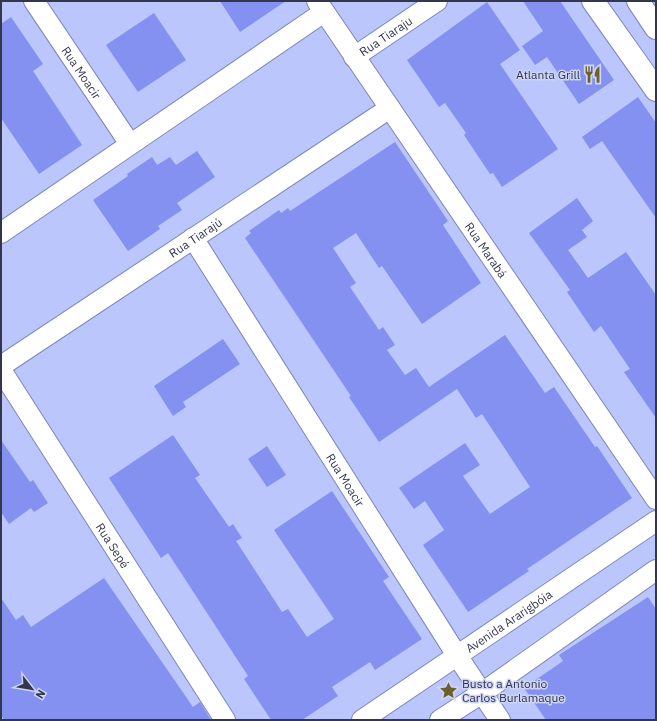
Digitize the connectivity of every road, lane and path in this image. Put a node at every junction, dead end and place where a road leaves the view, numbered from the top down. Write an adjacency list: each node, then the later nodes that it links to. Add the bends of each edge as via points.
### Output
1 (34, 1): 10 (street, Rua Moacir)
2 (437, 1): 7 (street, Rua Tiaraju)
3 (593, 1): 8 (main road)
4 (638, 1): 6 (main road)
5 (321, 6): 7 (street, Rua Marabá); 10 (street)
6 (656, 28)
7 (354, 57): 9 (street, Rua Marabá)
8 (656, 90)
9 (390, 108): 12 (street, Rua Tiarajú); 15 (street, Rua Marabá)
10 (130, 144): 11 (street)
11 (1, 233)
12 (193, 238): 13 (street, Rua Tiarajú); 18 (street, Rua Moacir)
13 (1, 366)
14 (1, 370): 20 (street, Rua Sepé)
15 (656, 499)
16 (656, 521): 18 (street, Avenida Ararigbóia)
17 (656, 570): 19 (street)
18 (458, 656): 19 (street, Rua Moacir); 21 (street, Avenida Ararigbóia)
19 (482, 693): 22 (street); 23 (street, Rua Moacir)
20 (225, 720)
21 (362, 720)
22 (440, 720)
23 (500, 720)

